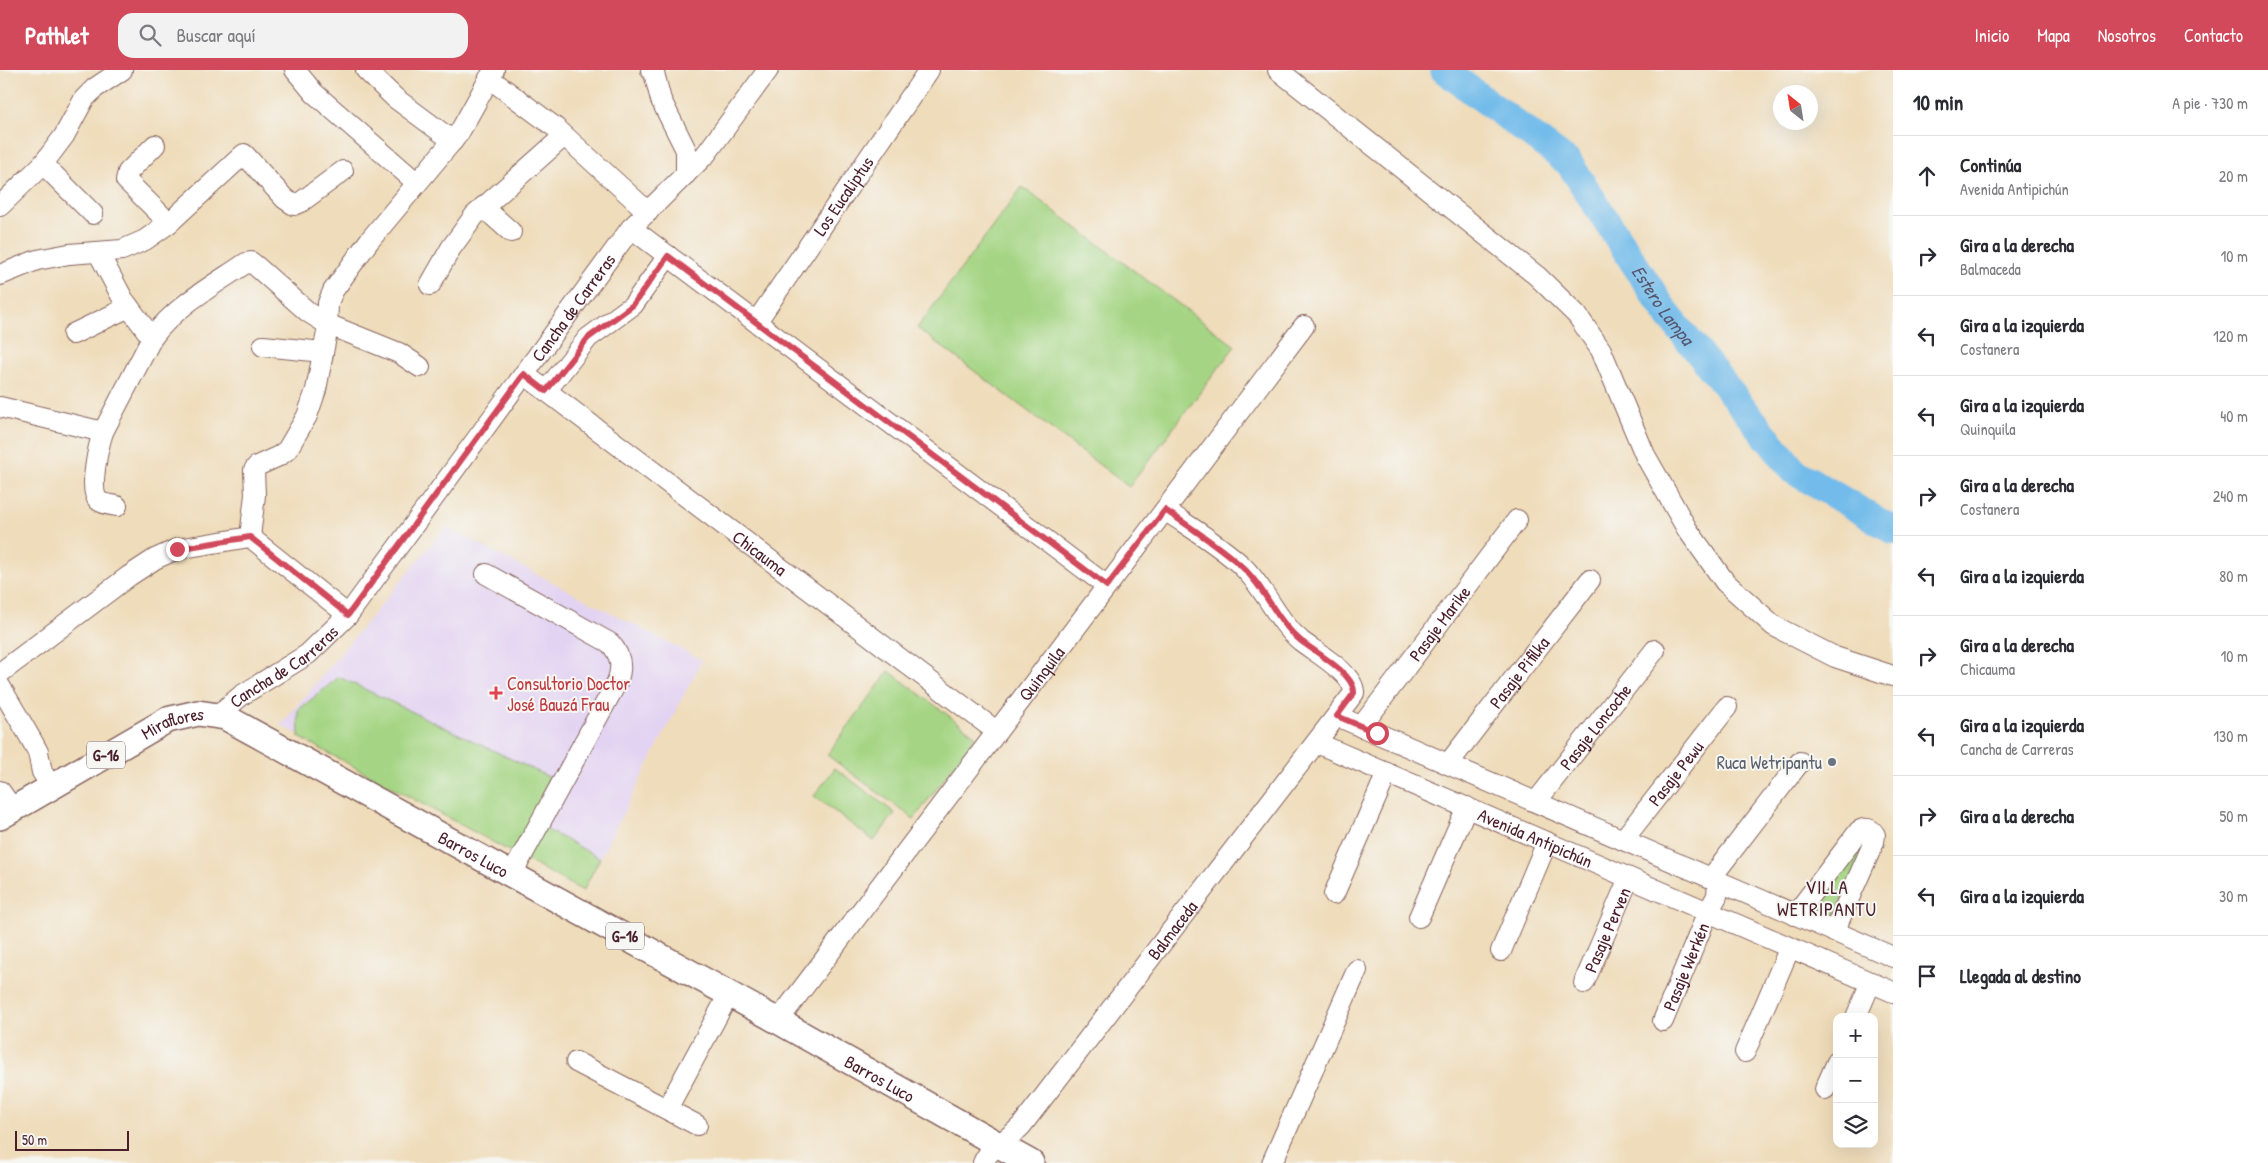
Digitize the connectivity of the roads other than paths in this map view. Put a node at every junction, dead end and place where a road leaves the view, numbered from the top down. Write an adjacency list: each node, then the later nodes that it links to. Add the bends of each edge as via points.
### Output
1 (122, 70): 12 (street, via 84,98 64,136)
2 (295, 70): 15 (street, via 314,93)
3 (366, 70): 10 (street, via 395,98)
4 (768, 70): 14 (street, Cancha de Carreras, via 717,139)
5 (929, 70): 28 (street, Los Eucaliptus)
6 (1278, 70): 50 (street, via 1537,276 1577,315 1601,350 1645,455 1688,529 1724,582 1774,626 1835,657)
7 (653, 71): 14 (street, via 662,100 686,150)
8 (492, 72): 9 (street); 10 (street)
9 (564, 136): 17 (street); 18 (street)
10 (453, 140): 15 (street)
11 (155, 144): 20 (street, via 128,172 126,180)
12 (43, 164): 16 (street); 19 (street)
13 (343, 171): 20 (street, via 294,205 248,156 240,155)
14 (686, 174): 18 (street, Cancha de Carreras)
15 (417, 183): 29 (street, via 333,291 328,303)
16 (0, 206)
17 (484, 207): 22 (street); 26 (street, via 460,235)
18 (648, 212): 21 (street, Cancha de Carreras)
19 (93, 214)
20 (169, 223): 23 (street, via 145,240 122,250)
21 (631, 228): 24 (street); 36 (street, Cancha de Carreras)
22 (511, 232)
23 (98, 252): 25 (street, via 37,260); 27 (street)
24 (668, 256): 28 (street); 37 (street, via 633,305 588,338)
25 (0, 275)
26 (430, 285)
27 (128, 307): 31 (street); 32 (street)
28 (757, 321): 46 (street)
29 (327, 324): 32 (street, via 299,306 251,262 173,315); 34 (street); 35 (street, via 385,346)
30 (1304, 326): 41 (street, Quinquila)
31 (73, 334)
32 (152, 338): 39 (street)
33 (263, 346): 34 (street)
34 (323, 352): 43 (street, via 316,390 293,441 279,456 254,470)
35 (420, 367)
36 (524, 374): 37 (street, Chicauma); 47 (street, Cancha de Carreras)
37 (546, 391): 56 (street, Chicauma)
38 (0, 407): 39 (street)
39 (103, 432): 40 (street, via 96,460 95,494 99,501)
40 (117, 506)
41 (1165, 510): 46 (street, Quinquila); 54 (street, Balmaceda, via 1241,565 1284,624 1345,675 1354,689 1353,696)
42 (1517, 520): 55 (street, Pasaje Marike)
43 (250, 537): 47 (street); 49 (street, via 177,549 155,558)
44 (486, 574): 68 (street, via 610,643 621,666 617,682)
45 (1590, 580): 60 (street, Pasaje Pifilka)
46 (1107, 586): 56 (street, Quinquila)
47 (348, 615): 53 (street, Cancha de Carreras, via 308,654 242,695)
48 (1655, 650): 63 (street, Pasaje Loncoche)
49 (0, 673)
50 (1893, 676)
51 (0, 686): 62 (street, via 32,739 42,772)
52 (1727, 706): 66 (street, Pasaje Pewu)
53 (218, 715): 62 (main road, Miraflores / G-16, via 186,714 167,720); 68 (main road, Barros Luco / G-16, via 242,724)
54 (1337, 716): 55 (street, Avenida Antipichún); 57 (street, Balmaceda)
55 (1369, 730): 59 (street); 60 (street, Avenida Antipichún)
56 (996, 731): 87 (street, Quinquila)
57 (1317, 743): 59 (street, Avenida Antipichún); 95 (street, Balmaceda, via 1022,1125)
58 (1800, 762): 70 (street)
59 (1363, 763): 61 (street, Avenida Antipichún)
60 (1448, 764): 63 (street, Avenida Antipichún)
61 (1387, 773): 65 (street, Avenida Antipichún); 72 (street)
62 (52, 787): 64 (main road, Miraflores / G-16)
63 (1536, 802): 66 (street, Avenida Antipichún)
64 (4, 806)
65 (1466, 808): 67 (street, Avenida Antipichún); 75 (street)
66 (1623, 840): 70 (street, Avenida Antipichún)
67 (1547, 842): 69 (street, Avenida Antipichún); 79 (street)
68 (512, 874): 85 (main road, Barros Luco / G-16)
69 (1629, 878): 73 (street, Avenida Antipichún); 83 (street, Pasaje Perven)
70 (1714, 880): 71 (street, Avenida Antipichún); 73 (street, via 1717,896)
71 (1742, 892): 74 (street, Avenida Antipichún); 76 (street, via 1730,904)
72 (1334, 894)
73 (1708, 912): 76 (street, Avenida Antipichún); 88 (street, Pasaje Werkén)
74 (1795, 915): 77 (street, Avenida Antipichún); 77 (street, via 1859,831 1870,829 1875,835 1874,842)
75 (1419, 917)
76 (1728, 921): 78 (street, Avenida Antipichún)
77 (1834, 932): 80 (street, Avenida Antipichún)
78 (1790, 947): 82 (street, Avenida Antipichún); 89 (street)
79 (1501, 951)
80 (1893, 957)
81 (1357, 970): 97 (street)
82 (1871, 982): 84 (street, Avenida Antipichún); 86 (street)
83 (1584, 983)
84 (1893, 992)
85 (729, 994): 87 (main road, Barros Luco / G-16); 93 (street)
86 (1858, 1013)
87 (778, 1021): 95 (main road, Barros Luco / G-16)
88 (1663, 1021)
89 (1745, 1052)
90 (576, 1062): 93 (street)
91 (1833, 1071): 92 (street)
92 (1825, 1089)
93 (667, 1109): 94 (street)
94 (697, 1125)
95 (991, 1154): 96 (main road, Barros Luco / G-16)
96 (1031, 1163)
97 (1272, 1163)

